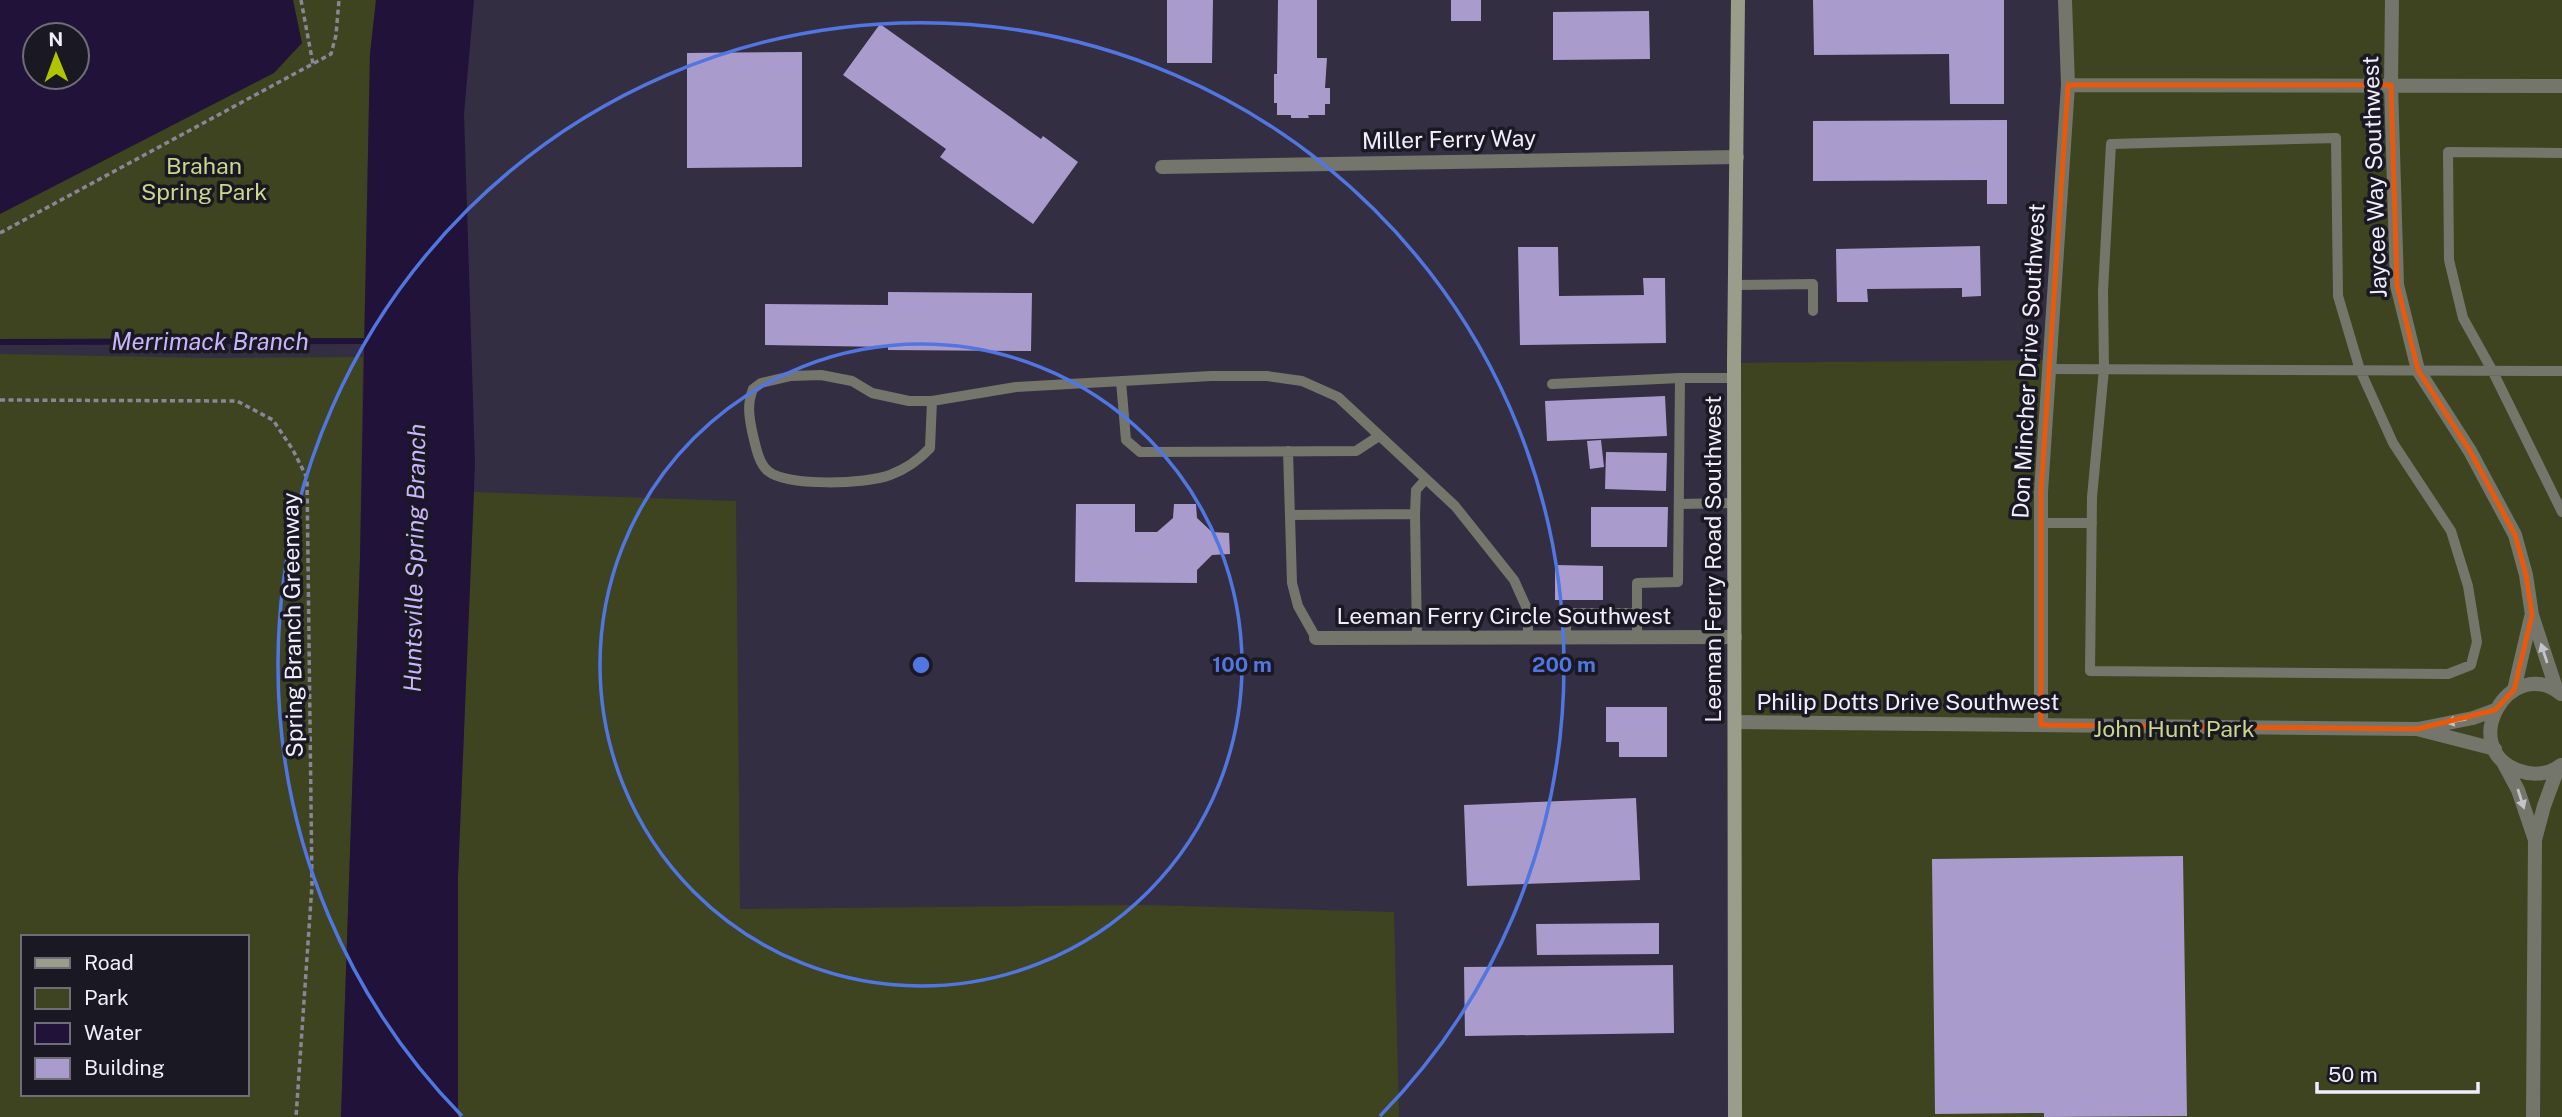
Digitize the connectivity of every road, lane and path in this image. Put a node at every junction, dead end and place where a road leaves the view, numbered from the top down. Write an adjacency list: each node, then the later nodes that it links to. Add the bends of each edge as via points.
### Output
1 (301, 0): 6 (path)
2 (338, 0): 6 (path, via 331,54)
3 (1738, 0): 11 (street, Leeman Ferry Road Southwest)
4 (2065, 0): 8 (street, Don Mincher Drive Southwest)
5 (2392, 0): 7 (street, Jaycee Way Southwest)
6 (313, 64): 13 (path)
7 (2391, 85): 8 (street); 9 (street); 19 (street, Jaycee Way Southwest, via 2397,285)
8 (2068, 86): 16 (street, Don Mincher Drive Southwest)
9 (2562, 86)
10 (2562, 153): 20 (lane, via 2448,152 2449,260 2463,318)
11 (1737, 157): 12 (street, Miller Ferry Way); 14 (street, Leeman Ferry Road Southwest)
12 (1162, 167)
13 (0, 233)
14 (1735, 285): 15 (lane, via 1813,284); 23 (street, Leeman Ferry Road Southwest)
15 (1813, 311)
16 (2050, 369): 17 (lane); 36 (street, Don Mincher Drive Southwest)
17 (2104, 369): 18 (lane); 18 (lane, via 2111,144 2336,138 2338,296); 37 (lane)
18 (2360, 370): 19 (lane); 37 (lane, via 2393,443 2451,531 2468,586 2477,642 2471,665 2448,674 2090,671)
19 (2418, 370): 20 (lane); 39 (street, Jaycee Way Southwest, via 2470,451 2515,535)
20 (2492, 370): 21 (lane); 33 (lane)
21 (2562, 370)
22 (1680, 378): 23 (lane); 25 (lane); 32 (lane)
23 (1734, 378): 31 (street, Leeman Ferry Road Southwest)
24 (1121, 381): 27 (lane, via 1016,387); 28 (lane, via 1267,376 1303,381 1338,397); 29 (lane, via 1126,440 1140,452)
25 (1552, 384)
26 (0, 400): 55 (path, Spring Branch Greenway, via 237,401 273,420 307,478 312,885)
27 (932, 401): 27 (lane, via 872,393 852,381 821,375 791,376 753,389 748,413 756,449 767,471 785,479 860,481 889,476 930,448)
28 (1378, 436): 29 (lane, via 1356,451); 30 (lane)
29 (1288, 451): 35 (lane)
30 (1426, 479): 34 (lane, via 1416,490); 45 (lane, via 1455,506 1514,580 1528,611)
31 (1734, 503): 32 (lane); 40 (street, Leeman Ferry Road Southwest)
32 (1679, 504): 38 (lane, via 1678,582 1637,583)
33 (2562, 512)
34 (1415, 514): 35 (lane); 44 (lane)
35 (1290, 515): 43 (lane, via 1292,583 1298,606)
36 (2041, 523): 37 (lane); 50 (street, Don Mincher Drive Southwest)
37 (2092, 523)
38 (1637, 613): 41 (lane, via 1566,613); 42 (lane)
39 (2532, 615): 46 (street, Jaycee Way Southwest); 47 (street, Jaycee Way Southwest, one-way to 39)
40 (1735, 636): 42 (street, Leeman Ferry Circle Southwest); 49 (street, Leeman Ferry Road Southwest)
41 (1566, 637): 42 (street, Leeman Ferry Circle Southwest); 45 (street, Leeman Ferry Circle Southwest)
42 (1637, 637)
43 (1316, 638): 44 (street, Leeman Ferry Circle Southwest)
44 (1418, 638): 45 (street, Leeman Ferry Circle Southwest)
45 (1528, 638)
46 (2514, 690): 47 (street, via 2542,686); 48 (street)
47 (2559, 693)
48 (2495, 709): 51 (street, Philip Dotts Drive Southwest, one-way to 51); 52 (street, via 2490,736)
49 (1735, 722): 50 (street, Philip Dotts Drive Southwest); 56 (street, Leeman Ferry Road Southwest)
50 (2041, 724): 51 (street, Philip Dotts Drive Southwest)
51 (2417, 729): 52 (street, Philip Dotts Drive Southwest)
52 (2498, 755): 53 (street, Philip Dotts Drive Southwest, via 2513,769 2528,774); 54 (street, one-way to 54, via 2518,790)
53 (2560, 766): 54 (street)
54 (2535, 840): 57 (street)
55 (296, 1117)
56 (1735, 1117)
57 (2533, 1117)

